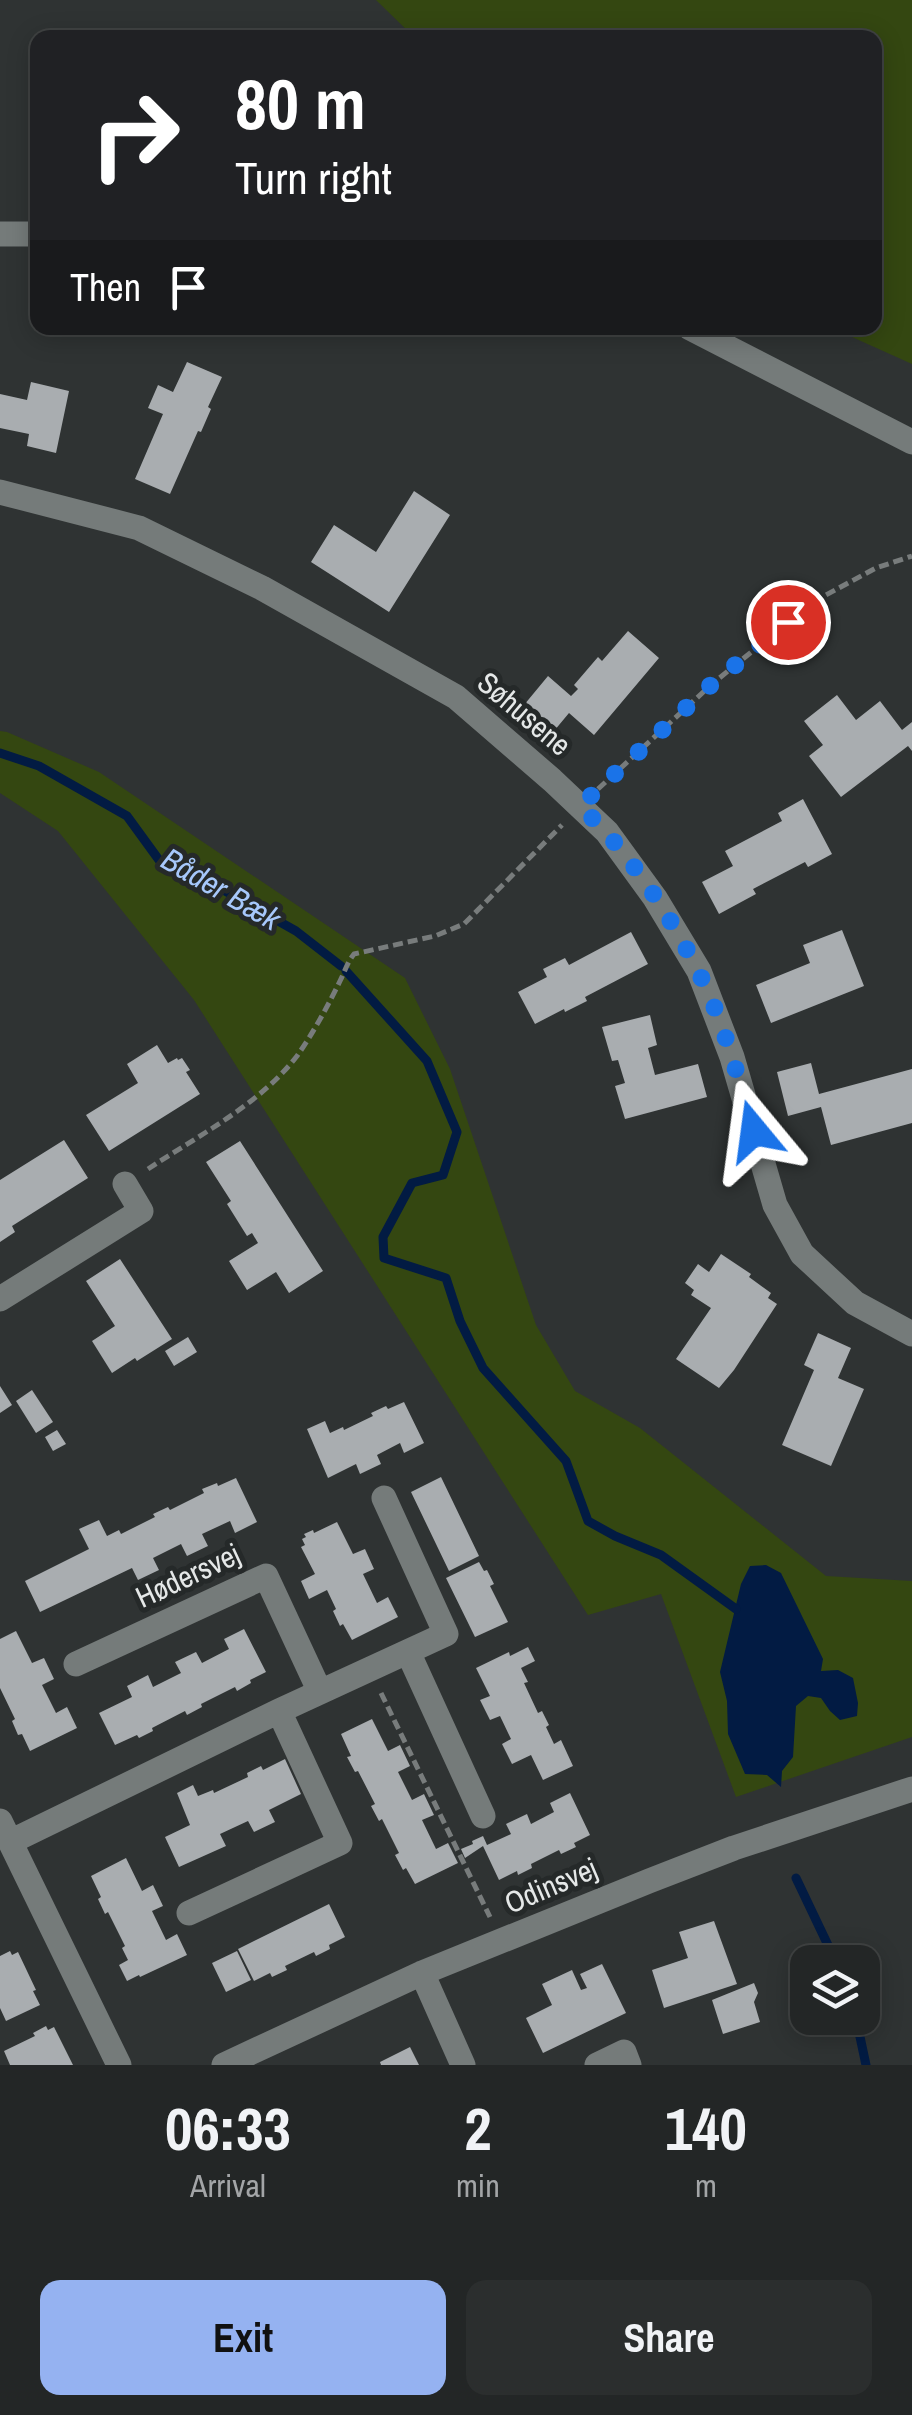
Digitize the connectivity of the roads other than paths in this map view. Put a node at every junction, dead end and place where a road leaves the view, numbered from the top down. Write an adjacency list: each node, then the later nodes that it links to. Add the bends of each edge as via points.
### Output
1 (0, 234): 2 (street)
2 (30, 234)
3 (704, 335): 4 (street)
4 (912, 442)
5 (0, 492): 8 (street, Søhusene, via 139,528 262,588 456,697 580,806 655,898 698,972 732,1057 776,1205 802,1254 855,1303)
6 (124, 1184): 7 (street, via 141,1212)
7 (0, 1299)
8 (912, 1334)
9 (384, 1498): 10 (street, via 446,1634)
10 (408, 1652): 12 (street); 15 (street)
11 (76, 1664): 12 (street, Hødersvej, via 266,1576)
12 (320, 1692): 13 (street)
13 (279, 1711): 16 (street); 17 (street, via 340,1844)
14 (912, 1789): 18 (street, Odinsvej, via 734,1848)
15 (483, 1816)
16 (5, 1832): 19 (street)
17 (189, 1914)
18 (422, 1974): 20 (street, Odinsvej); 21 (street)
19 (119, 2065)
20 (224, 2065)
21 (464, 2065)
22 (597, 2065): 23 (street, via 624,2052)
23 (629, 2065)

